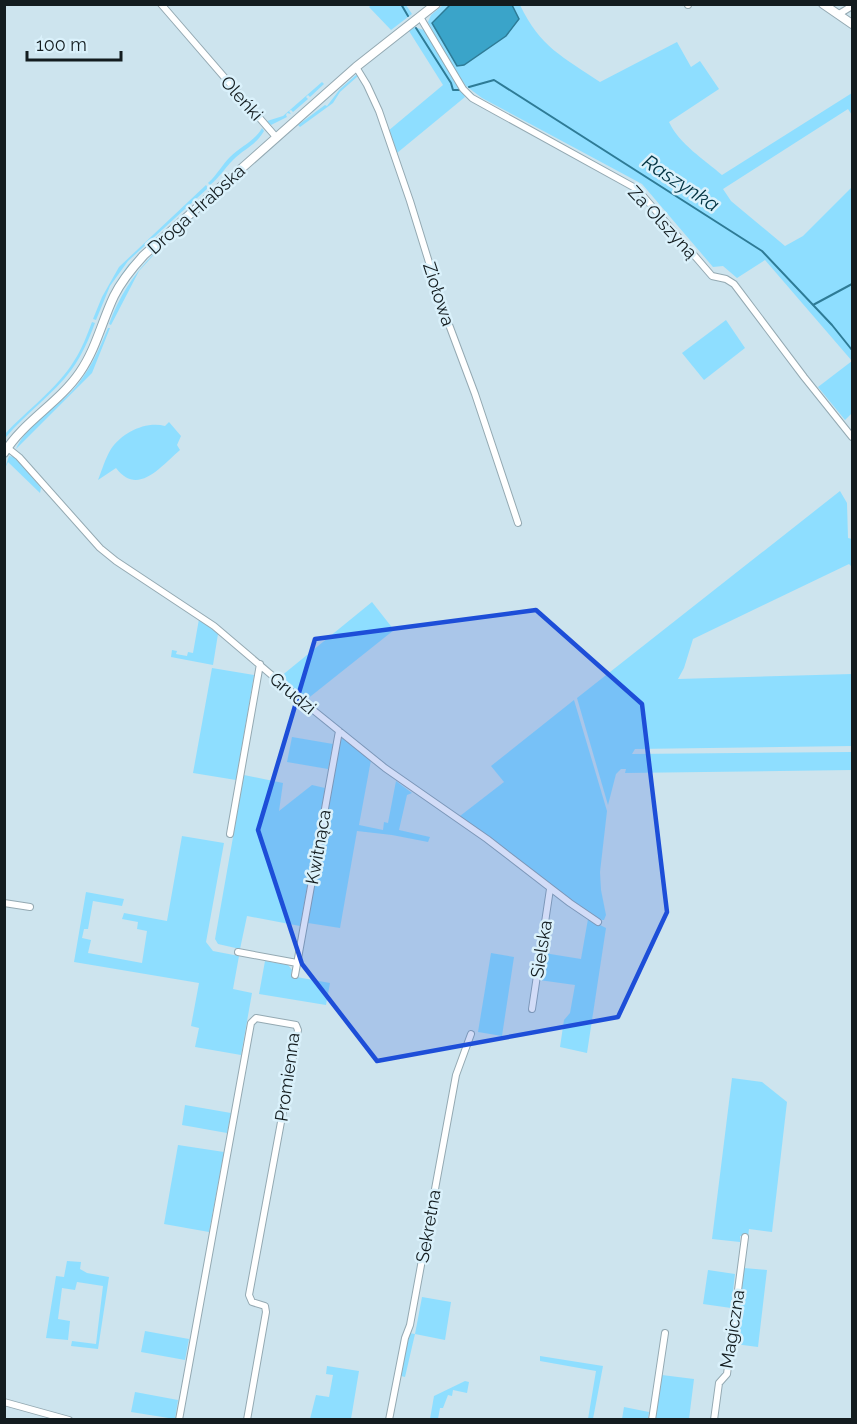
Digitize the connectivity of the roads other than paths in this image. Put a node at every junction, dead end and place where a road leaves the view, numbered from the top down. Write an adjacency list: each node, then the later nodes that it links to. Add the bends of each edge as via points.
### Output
1 (161, 4): 9 (street, Oleńki)
2 (436, 4): 6 (street, Droga Hrabska)
3 (823, 4): 5 (street)
4 (852, 6): 5 (street)
5 (839, 14): 7 (street)
6 (420, 17): 8 (street, Droga Hrabska); 10 (street, Za Olszyną, via 472,98 637,189 712,276 734,284)
7 (852, 24)
8 (356, 67): 9 (street, Droga Hrabska); 12 (street, Ziołowa, via 379,111)
9 (276, 137): 11 (street, Droga Hrabska, via 132,268 115,294 80,372)
10 (852, 437)
11 (6, 449): 13 (street, Grudzi, via 100,548 214,626)
12 (518, 523)
13 (260, 664): 14 (street, Grudzi); 15 (street)
14 (339, 731): 16 (street, Grudzi); 21 (street, Kwitnąca)
15 (230, 834)
16 (550, 889): 19 (street, Grudzi); 23 (street, Sielska)
17 (4, 903): 18 (street)
18 (30, 907)
19 (598, 922)
20 (238, 952): 21 (street)
21 (297, 963): 22 (street, Kwitnąca)
22 (295, 975)
23 (532, 1009)
24 (471, 1034): 31 (street, Sekretna, via 456,1075)
25 (745, 1237): 33 (street, Magiczna, via 727,1374 719,1383)
26 (665, 1333): 32 (street)
27 (4, 1402): 28 (street)
28 (69, 1419)
29 (179, 1419): 30 (street, Promienna, via 251,1023 256,1018 296,1025 298,1030 249,1295 252,1302 265,1306 266,1312)
30 (247, 1419)
31 (389, 1419)
32 (652, 1419)
33 (714, 1419)

